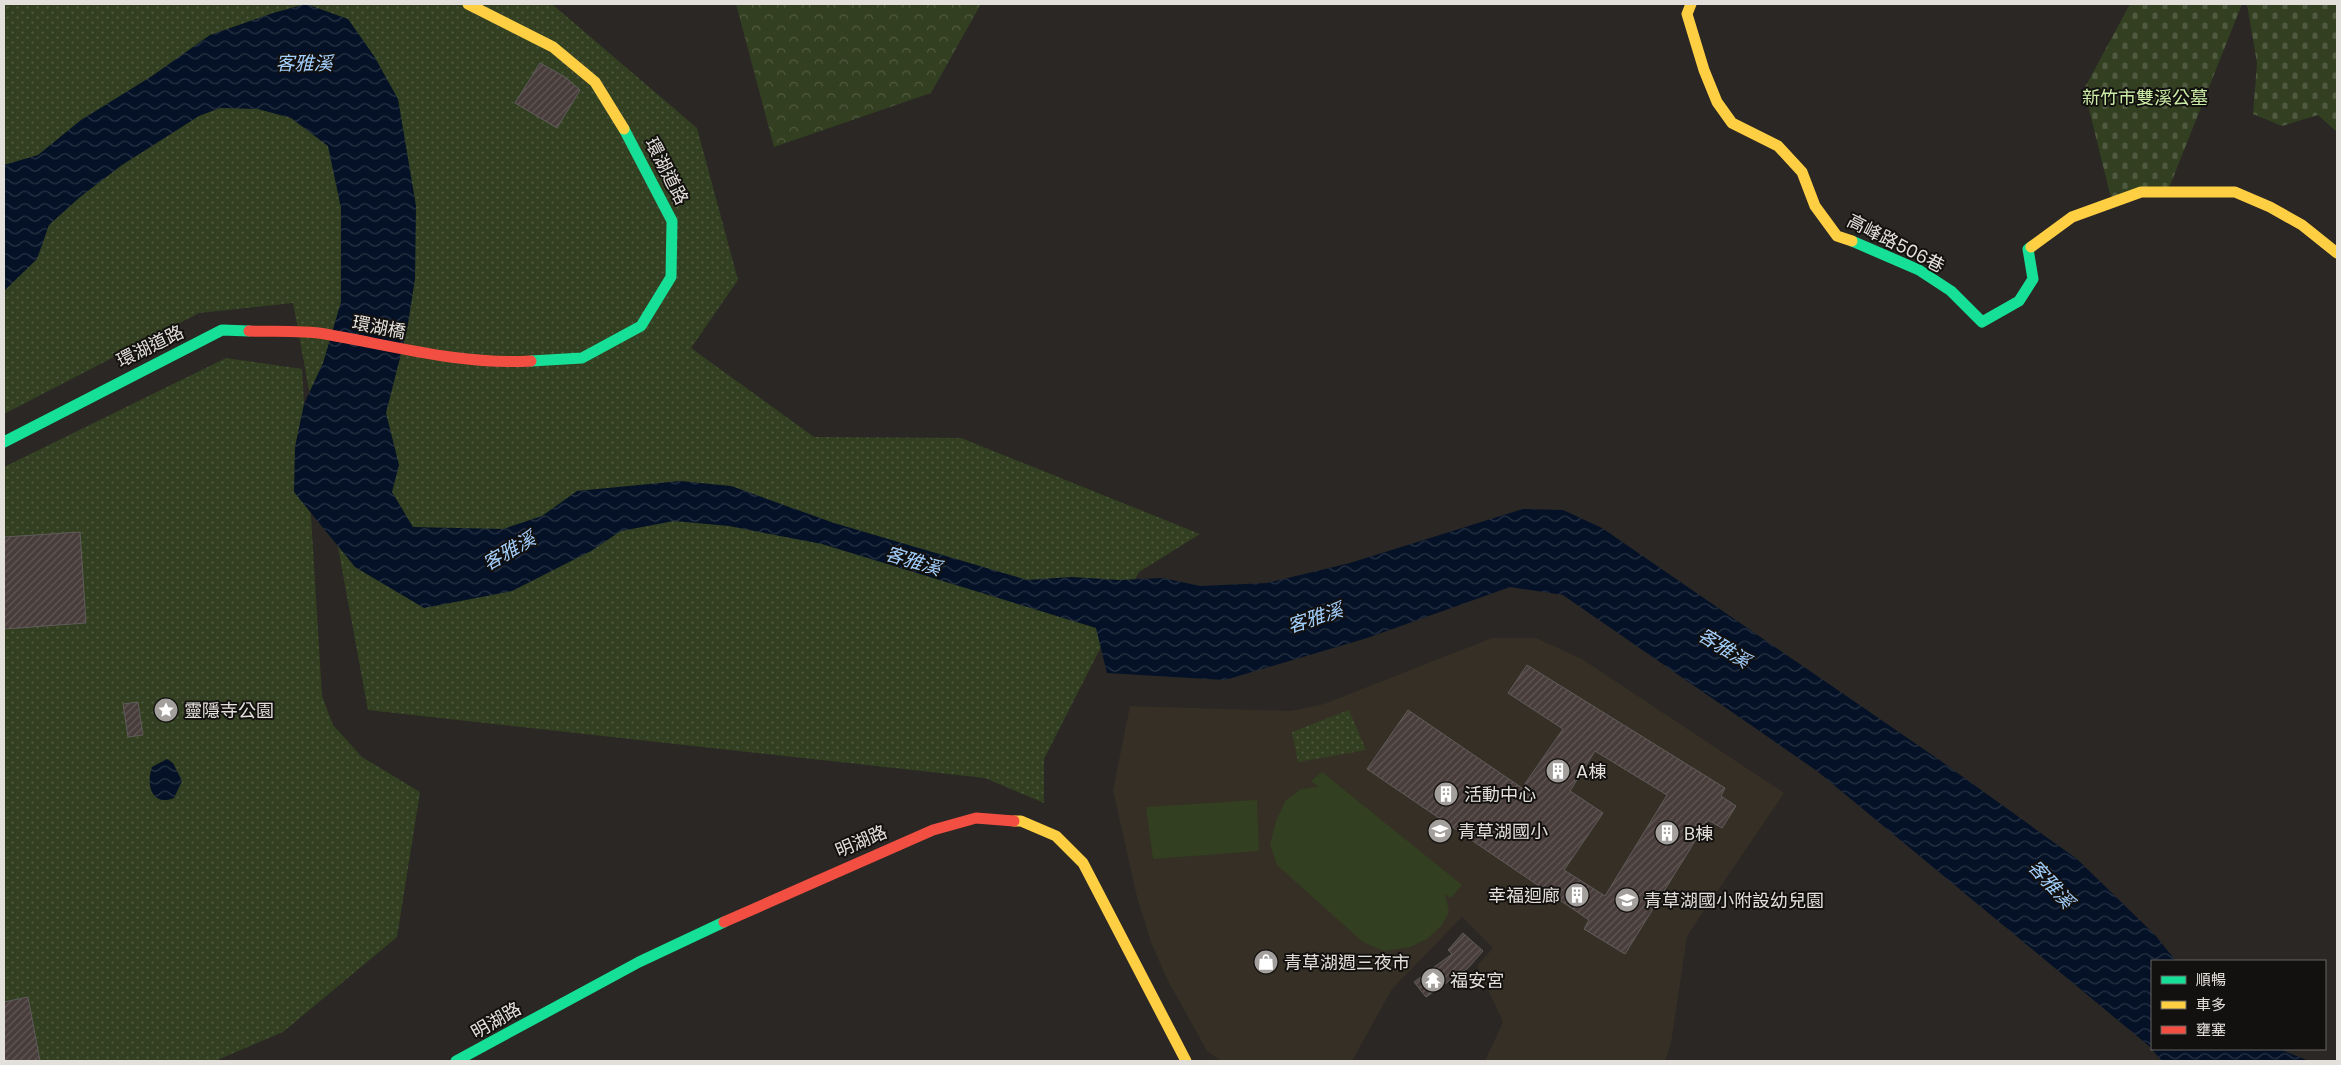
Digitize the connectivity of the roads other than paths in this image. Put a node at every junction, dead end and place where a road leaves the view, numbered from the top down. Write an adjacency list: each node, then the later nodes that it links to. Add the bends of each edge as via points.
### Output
1 (468, 4): 5 (street, 環湖道路, via 553,47 595,82 634,144 672,221 671,277 641,326 582,358 498,363)
2 (1691, 4): 3 (street, 高峰路506巷, via 1687,14 1704,70 1717,102 1732,123 1778,146 1802,172 1815,206 1837,236 1919,270 1951,291 1982,322 2019,301 2033,279 2028,249 2072,217 2141,192 2235,192 2270,206 2302,225)
3 (2337, 253)
4 (323, 334): 5 (street, 環湖橋); 6 (street, 環湖道路, via 222,330)
5 (428, 354)
6 (4, 442)
7 (456, 1061): 8 (street, 明湖路, via 639,962 747,911 933,830 976,818 1021,821 1056,836 1083,863)
8 (1186, 1061)

